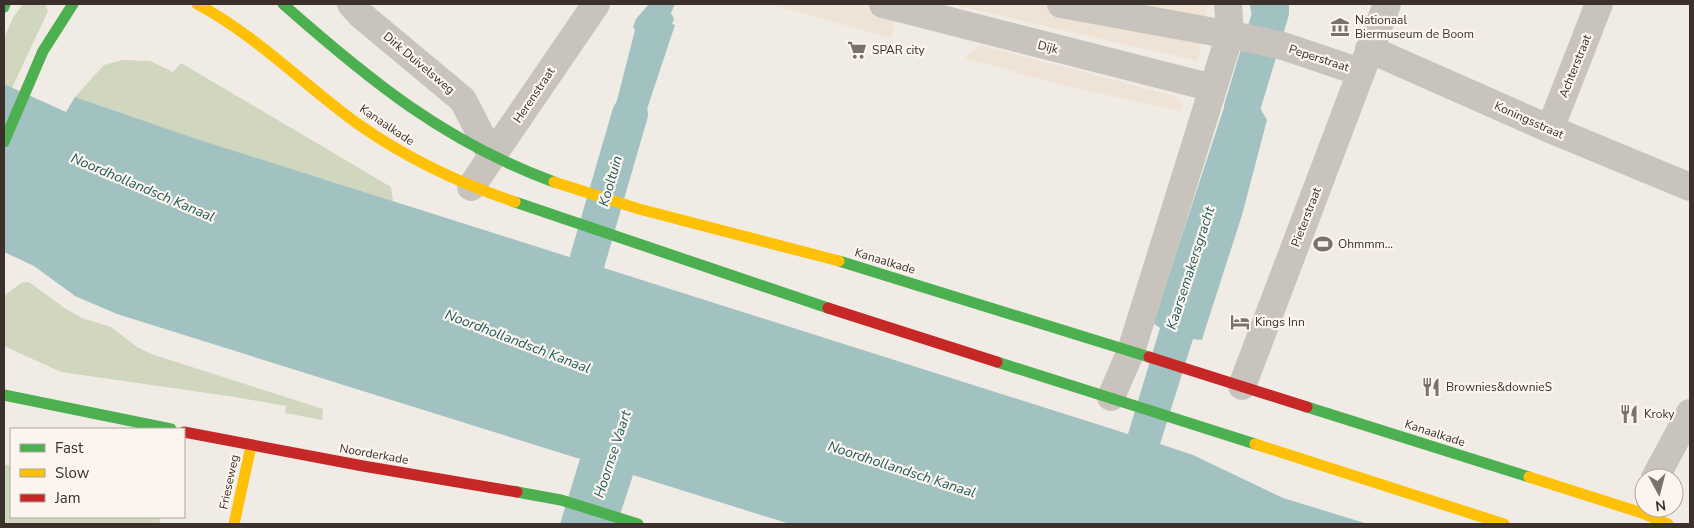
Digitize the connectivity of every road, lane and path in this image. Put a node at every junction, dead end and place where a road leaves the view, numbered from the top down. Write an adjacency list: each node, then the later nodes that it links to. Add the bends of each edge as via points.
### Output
1 (73, 4): 15 (street, via 63,16)
2 (197, 4): 17 (street, Kanaalkade, via 216,14 294,71 358,124 410,157)
3 (283, 4): 16 (street, via 396,100)
4 (351, 4): 16 (street, Dirk Duivelsweg, via 463,100)
5 (596, 4): 16 (street, Herenstraat)
6 (883, 4): 13 (street, Dijk)
7 (1061, 4): 11 (street)
8 (1228, 4): 11 (street)
9 (1387, 4): 12 (street, Pieterstraat)
10 (1600, 4): 14 (street, Achterstraat)
11 (1238, 36): 12 (street, Peperstraat); 13 (street)
12 (1364, 60): 14 (street, Koningsstraat); 20 (street, Pieterstraat)
13 (1213, 88): 19 (street)
14 (1550, 129): 18 (street, Koningsstraat)
15 (4, 142)
16 (492, 157): 17 (street, Herenstraat); 19 (street, Kanaalkade, via 619,203 794,248)
17 (471, 187): 22 (street, Kanaalkade, via 776,291)
18 (1690, 187)
19 (1136, 352): 20 (street, Kanaalkade); 22 (street)
20 (1242, 386): 28 (street, Kanaalkade)
21 (4, 395): 24 (street)
22 (1119, 400): 32 (street)
23 (1690, 414): 27 (street)
24 (166, 428)
25 (185, 432): 26 (street, Noorderkade)
26 (251, 446): 30 (street, Noorderkade, via 561,500); 31 (street, Frieseweg)
27 (1660, 468)
28 (1634, 508)
29 (1656, 518): 33 (street, Kanaalkade)
30 (633, 522)
31 (234, 524)
32 (1504, 524)
33 (1668, 524)

